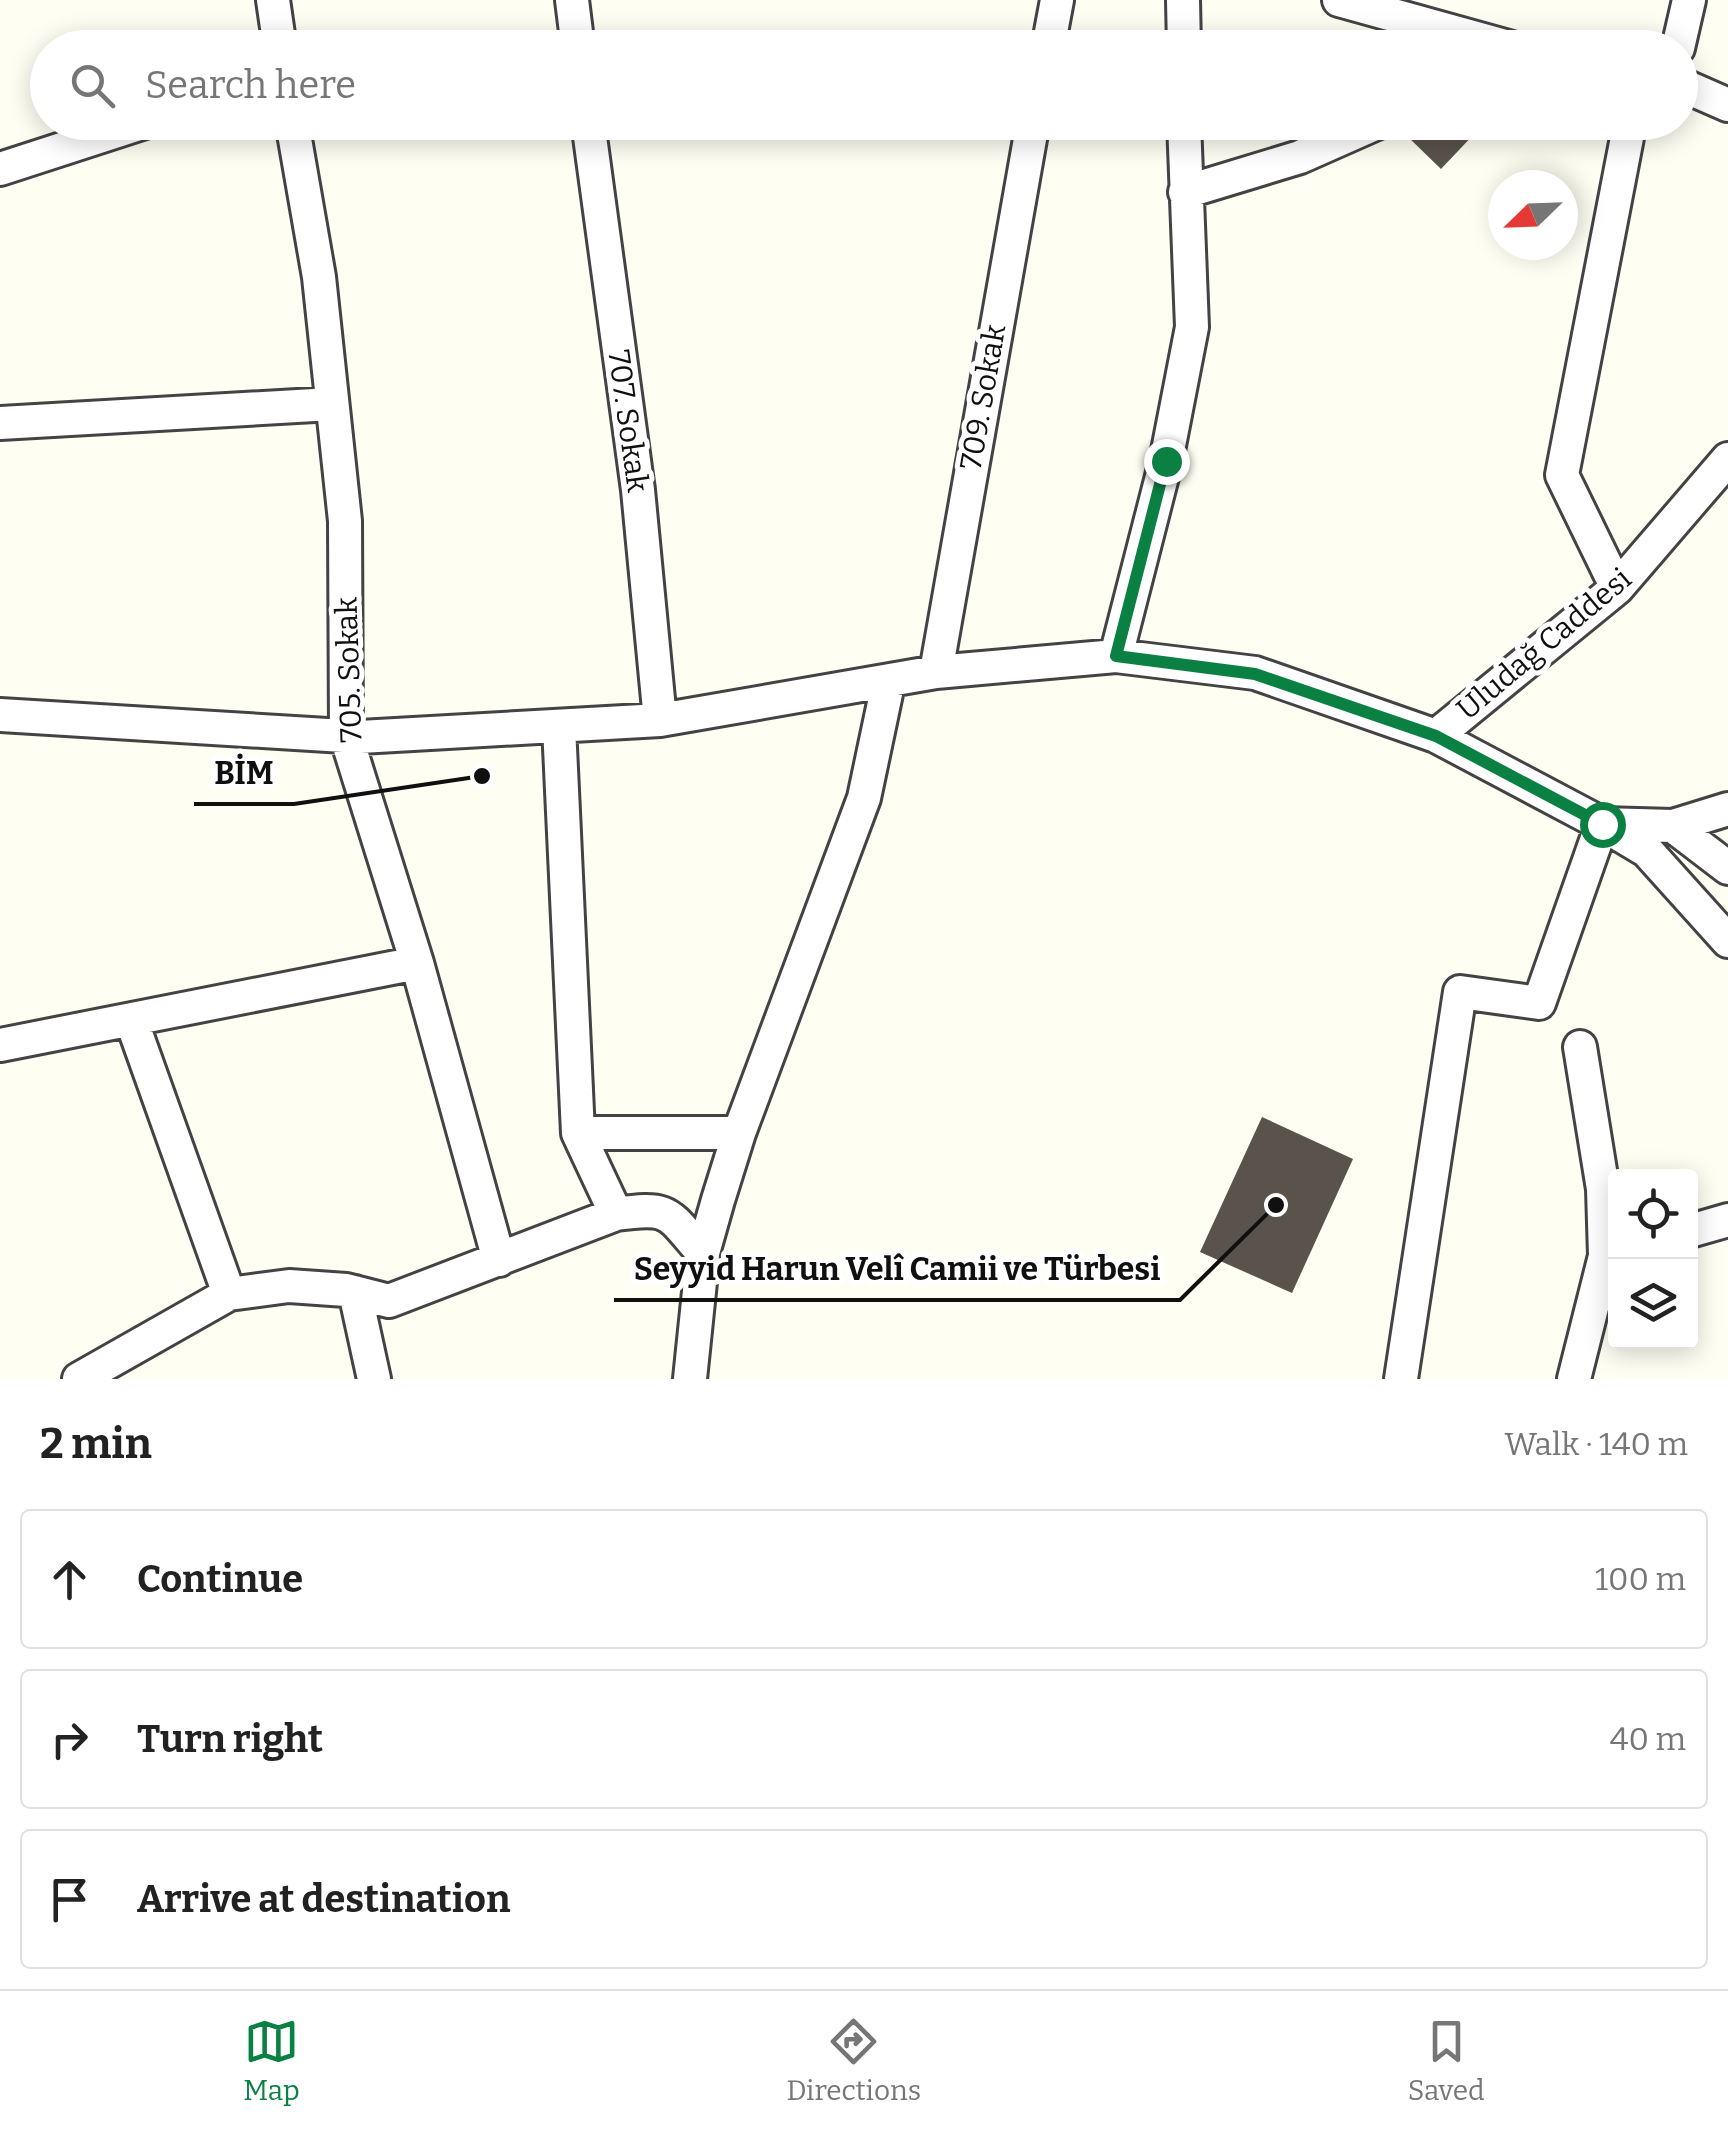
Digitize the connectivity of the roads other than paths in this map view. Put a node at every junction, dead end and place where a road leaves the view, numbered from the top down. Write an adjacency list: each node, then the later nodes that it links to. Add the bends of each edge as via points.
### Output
1 (273, 0): 7 (street)
2 (572, 0): 8 (street)
3 (1057, 0): 9 (street)
4 (1183, 0): 10 (street)
5 (1339, 0): 11 (street)
6 (1689, 0): 12 (street)
7 (277, 30)
8 (576, 30)
9 (1051, 30)
10 (1184, 30)
11 (1444, 30)
12 (1682, 30)
13 (1698, 92): 14 (street)
14 (1728, 105)
15 (91, 140): 22 (street)
16 (295, 140): 24 (street, 705. Sokak)
17 (590, 140): 32 (street, 707. Sokak, via 638,490)
18 (1030, 140): 29 (street, 709. Sokak)
19 (1184, 140): 23 (street)
20 (1337, 140): 23 (street)
21 (1627, 140): 27 (street, via 1562,475)
22 (0, 170)
23 (1184, 192): 28 (street, via 1192,327)
24 (332, 404): 25 (street); 34 (street, 705. Sokak, via 345,520)
25 (0, 424)
26 (1728, 459): 27 (street, Uludağ Caddesi)
27 (1618, 588): 35 (street, Uludağ Caddesi)
28 (1116, 656): 29 (street); 35 (street, via 1255,674)
29 (936, 672): 30 (street)
30 (888, 684): 32 (street); 46 (street, via 864,798)
31 (0, 715): 34 (street)
32 (660, 720): 33 (street)
33 (559, 726): 34 (street); 45 (street)
34 (346, 736): 41 (street, 705. Sokak)
35 (1436, 736): 37 (street)
36 (1728, 809): 38 (street)
37 (1602, 824): 38 (street); 40 (street, via 1647,851); 59 (street, via 1540,1003 1460,992)
38 (1673, 826): 39 (street)
39 (1728, 868)
40 (1728, 942)
41 (417, 964): 42 (street); 53 (street, 705. Sokak)
42 (132, 1022): 43 (street); 55 (street)
43 (0, 1045)
44 (1580, 1047): 50 (street)
45 (578, 1133): 46 (street); 47 (street)
46 (738, 1133): 51 (street)
47 (616, 1214): 51 (street, via 656,1208); 53 (street)
48 (1728, 1220): 49 (street)
49 (1698, 1229)
50 (1608, 1235)
51 (703, 1253): 58 (street)
52 (1609, 1259): 60 (street)
53 (499, 1260): 54 (street, via 389,1301)
54 (354, 1292): 55 (street, via 288,1286); 57 (street)
55 (229, 1294): 56 (street)
56 (79, 1379)
57 (374, 1379)
58 (690, 1379)
59 (1401, 1379)
60 (1574, 1379)

